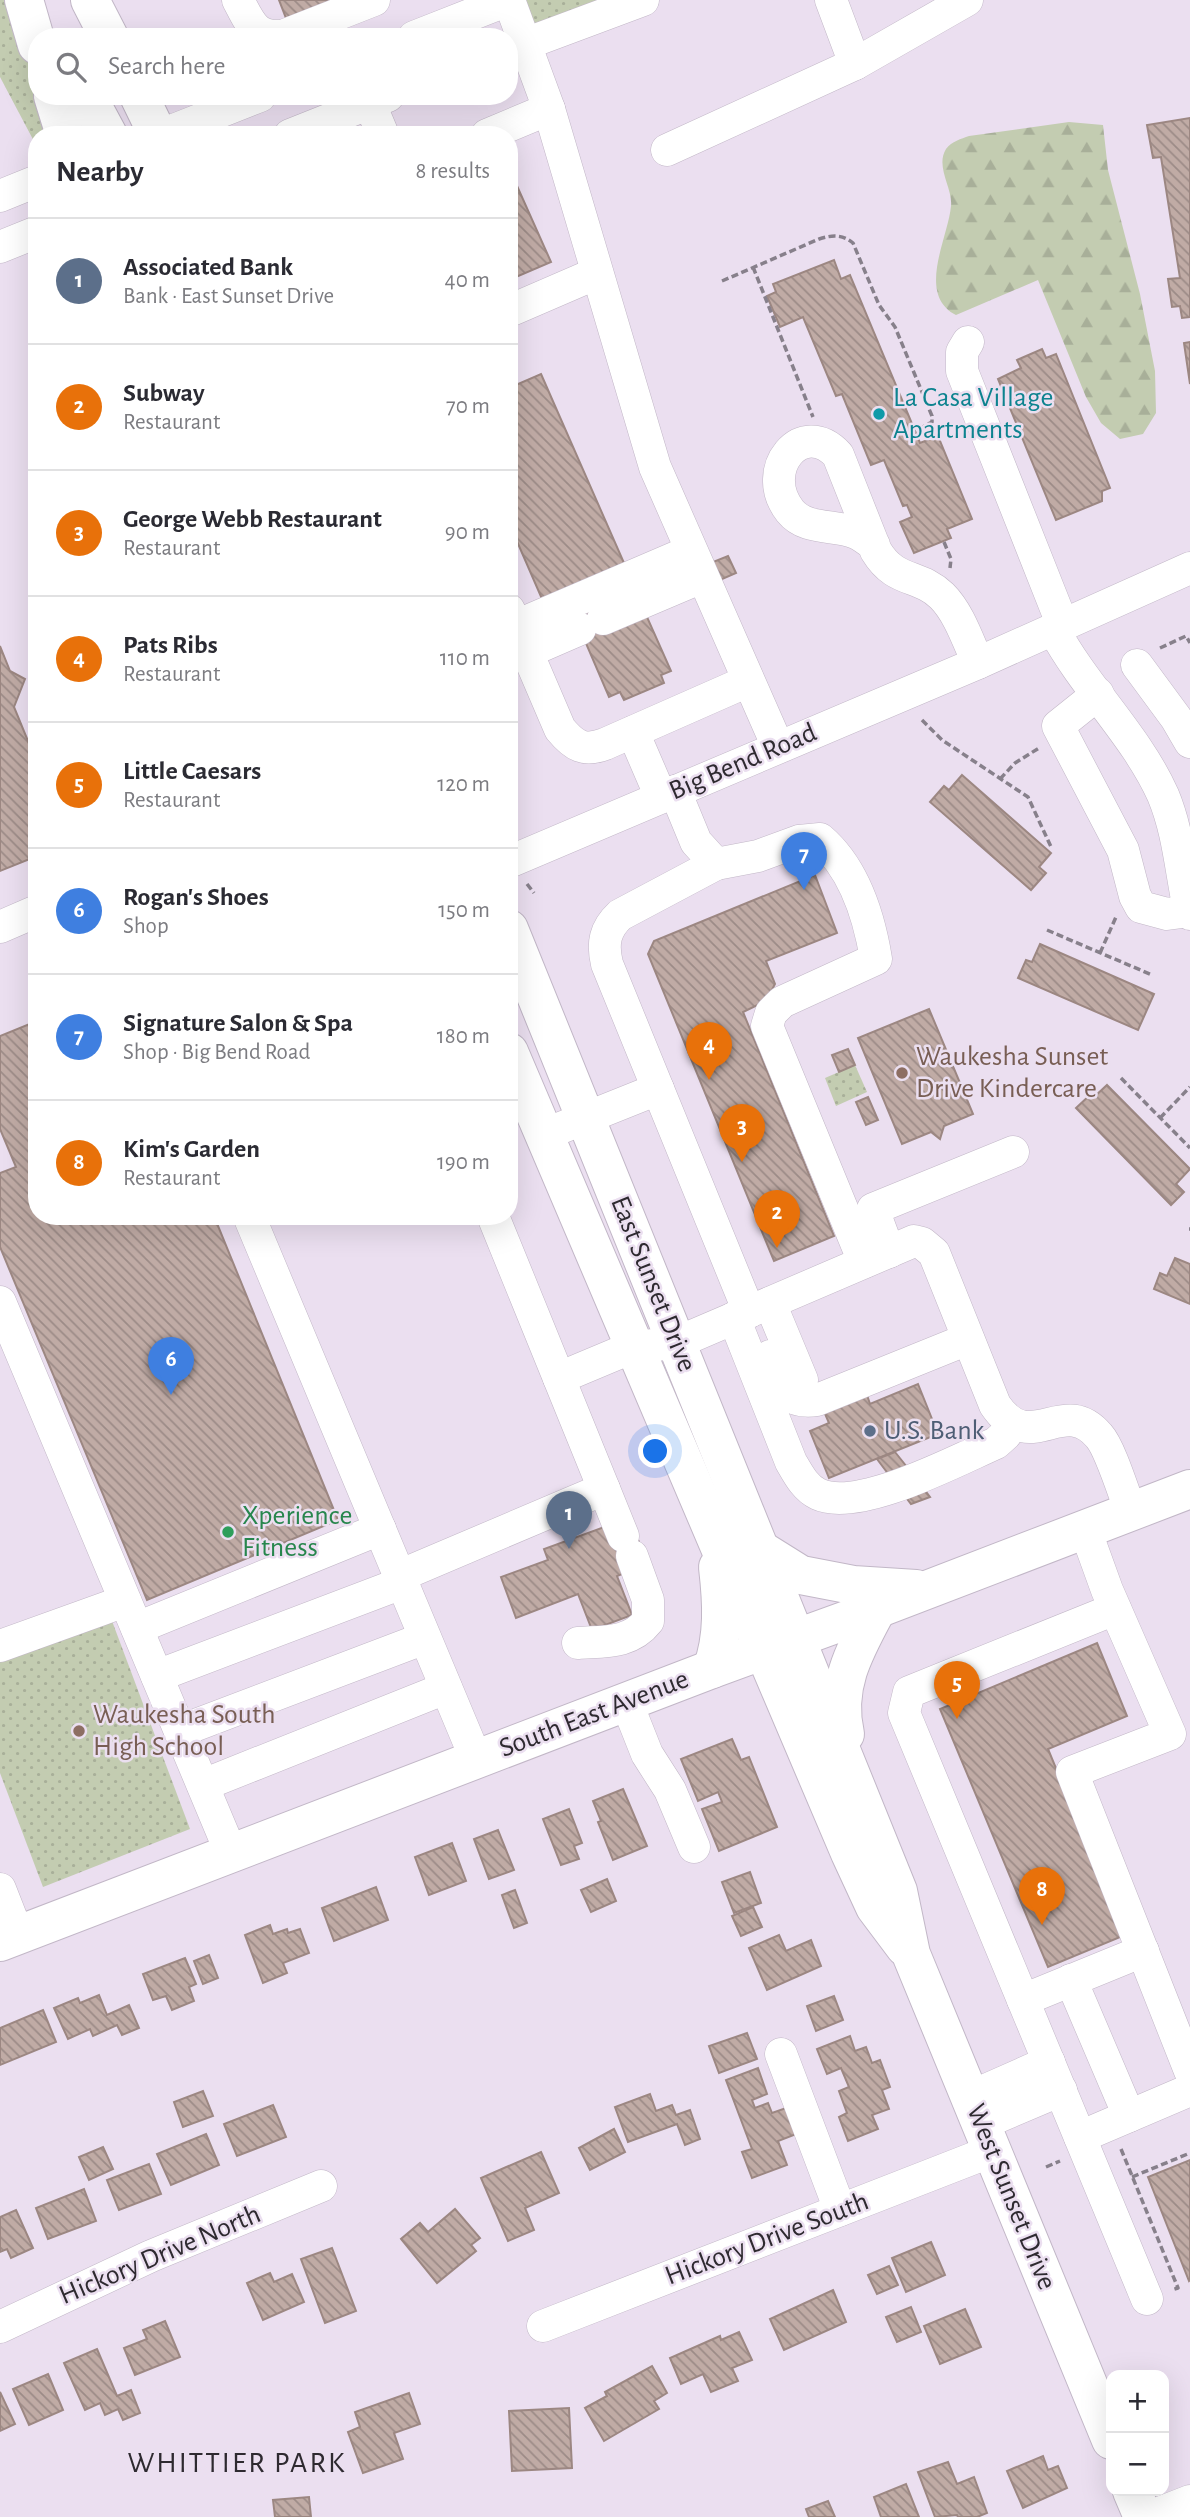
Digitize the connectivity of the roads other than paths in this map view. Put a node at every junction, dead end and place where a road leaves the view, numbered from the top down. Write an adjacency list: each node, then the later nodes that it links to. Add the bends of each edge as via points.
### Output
1 (24, 0): 10 (main road)
2 (37, 0): 11 (main road)
3 (90, 0): 12 (main road)
4 (238, 0): 13 (street)
5 (374, 0): 14 (street)
6 (508, 0): 15 (street); 16 (street)
7 (643, 0): 17 (street)
8 (831, 0): 19 (street)
9 (967, 0): 19 (street)
10 (32, 28)
11 (51, 28)
12 (104, 28)
13 (254, 28)
14 (303, 28)
15 (437, 28)
16 (513, 28)
17 (518, 46)
18 (518, 48): 26 (street)
19 (855, 64): 34 (street)
20 (56, 105): 27 (main road)
21 (93, 105): 28 (main road)
22 (144, 105): 29 (main road)
23 (237, 105): 30 (street)
24 (366, 105): 31 (street)
25 (380, 105): 32 (street)
26 (549, 109): 33 (street); 39 (street)
27 (62, 126)
28 (103, 126)
29 (154, 126)
30 (182, 126)
31 (313, 126)
32 (382, 126)
33 (508, 126)
34 (667, 150)
35 (28, 185): 36 (street)
36 (0, 196)
37 (0, 213): 38 (street)
38 (16, 241)
39 (597, 273): 40 (street); 43 (street, via 655,467)
40 (518, 307)
41 (968, 342): 45 (street, via 962,352 962,371)
42 (874, 545): 48 (street, via 893,572 941,595)
43 (696, 564): 46 (street); 46 (street, via 592,624); 49 (street)
44 (1190, 568): 45 (street, Big Bend Road)
45 (1059, 628): 48 (street, Big Bend Road); 50 (street)
46 (518, 629): 51 (street, via 561,729 575,745 595,748)
47 (1148, 657): 52 (street)
48 (978, 663): 53 (street, Big Bend Road)
49 (748, 681): 51 (street); 53 (street)
50 (1098, 694): 55 (street, via 1161,792); 58 (street, via 1058,726 1123,850 1141,907 1167,914)
51 (633, 732): 54 (street)
52 (1190, 742)
53 (778, 747): 54 (street, Big Bend Road)
54 (668, 794): 56 (street, Big Bend Road); 57 (street, via 696,842)
55 (1184, 849): 58 (street)
56 (518, 858)
57 (716, 864): 63 (street, via 620,915 605,936 607,964); 69 (street, via 820,839 835,852 852,880 872,931 876,959 782,1002 767,1026)
58 (1190, 912)
59 (28, 915): 60 (street)
60 (0, 927)
61 (518, 951): 64 (main road, East Sunset Drive)
62 (518, 1074): 65 (main road, East Sunset Drive)
63 (659, 1089): 64 (street); 71 (street)
64 (586, 1119): 65 (street); 73 (main road, East Sunset Drive)
65 (543, 1135): 74 (main road, East Sunset Drive)
66 (1013, 1152): 69 (street, via 873,1209)
67 (254, 1225): 80 (street)
68 (497, 1225): 75 (street)
69 (877, 1257): 71 (street); 72 (street, via 914,1241 934,1253)
70 (0, 1302): 88 (street)
71 (751, 1311): 72 (street, via 746,1325 763,1343 787,1394 799,1400 810,1401); 73 (street); 76 (street, via 791,1462 818,1494 843,1499 883,1490 996,1443)
72 (968, 1339): 76 (street, via 995,1405)
73 (676, 1343): 74 (street); 83 (main road, East Sunset Drive)
74 (633, 1347): 75 (street); 82 (main road, East Sunset Drive)
75 (559, 1378): 77 (street)
76 (1011, 1423): 79 (street, via 1029,1428 1072,1419 1090,1428 1104,1442)
77 (604, 1489): 84 (street); 90 (street, via 648,1600 649,1621 617,1641)
78 (1190, 1489): 79 (main road, South East Avenue)
79 (1131, 1512): 81 (main road, South East Avenue)
80 (380, 1529): 84 (street); 88 (street)
81 (1085, 1529): 85 (main road, South East Avenue); 87 (street)
82 (714, 1537): 91 (main road, East Sunset Drive); 93 (main road, via 722,1600 719,1650)
83 (761, 1550): 85 (main road, via 801,1575 853,1585); 91 (main road, East Sunset Drive)
84 (401, 1579): 89 (street); 94 (street)
85 (926, 1590): 86 (main road, South East Avenue)
86 (877, 1609): 91 (main road, South East Avenue); 100 (main road, via 852,1656 842,1687 842,1718)
87 (1115, 1609): 105 (street, via 1170,1734 1072,1772); 108 (street, via 909,1692 904,1713)
88 (131, 1614): 92 (street); 94 (street)
89 (425, 1638): 95 (street); 97 (street)
90 (578, 1643)
91 (780, 1644): 93 (main road, South East Avenue); 100 (main road, West Sunset Drive); 106 (main road, West Sunset Drive, via 875,1907)
92 (0, 1646)
93 (712, 1669): 96 (main road, South East Avenue)
94 (157, 1676): 97 (street)
95 (446, 1688): 98 (street); 99 (street)
96 (626, 1701): 98 (main road, South East Avenue); 101 (street)
97 (180, 1731): 99 (street)
98 (476, 1759): 102 (main road, South East Avenue)
99 (203, 1786): 102 (street)
100 (859, 1794): 106 (main road, West Sunset Drive, via 898,1891)
101 (694, 1847)
102 (231, 1853): 104 (main road, South East Avenue)
103 (0, 1889): 104 (street)
104 (9, 1938)
105 (1143, 1951): 107 (street); 111 (street)
106 (911, 1954): 115 (main road, West Sunset Drive)
107 (1071, 1980): 108 (street); 110 (street)
108 (1023, 2000): 112 (street)
109 (781, 2054): 118 (street)
110 (1103, 2056): 112 (street, Hickory Drive South); 114 (street)
111 (1190, 2070)
112 (1055, 2076): 115 (street, Hickory Drive South); 116 (street)
113 (1190, 2090): 114 (street)
114 (1129, 2116): 116 (street)
115 (981, 2124): 118 (street, Hickory Drive South); 122 (main road, West Sunset Drive)
116 (1080, 2137): 119 (street)
117 (321, 2186): 121 (street, Hickory Drive North, via 151,2256)
118 (840, 2210): 120 (street, Hickory Drive South)
119 (1147, 2299)
120 (542, 2326)
121 (0, 2327)
122 (1108, 2433)
123 (1134, 2496): 125 (main road)
124 (1190, 2501): 126 (street)
125 (1143, 2517)
126 (1149, 2517)

